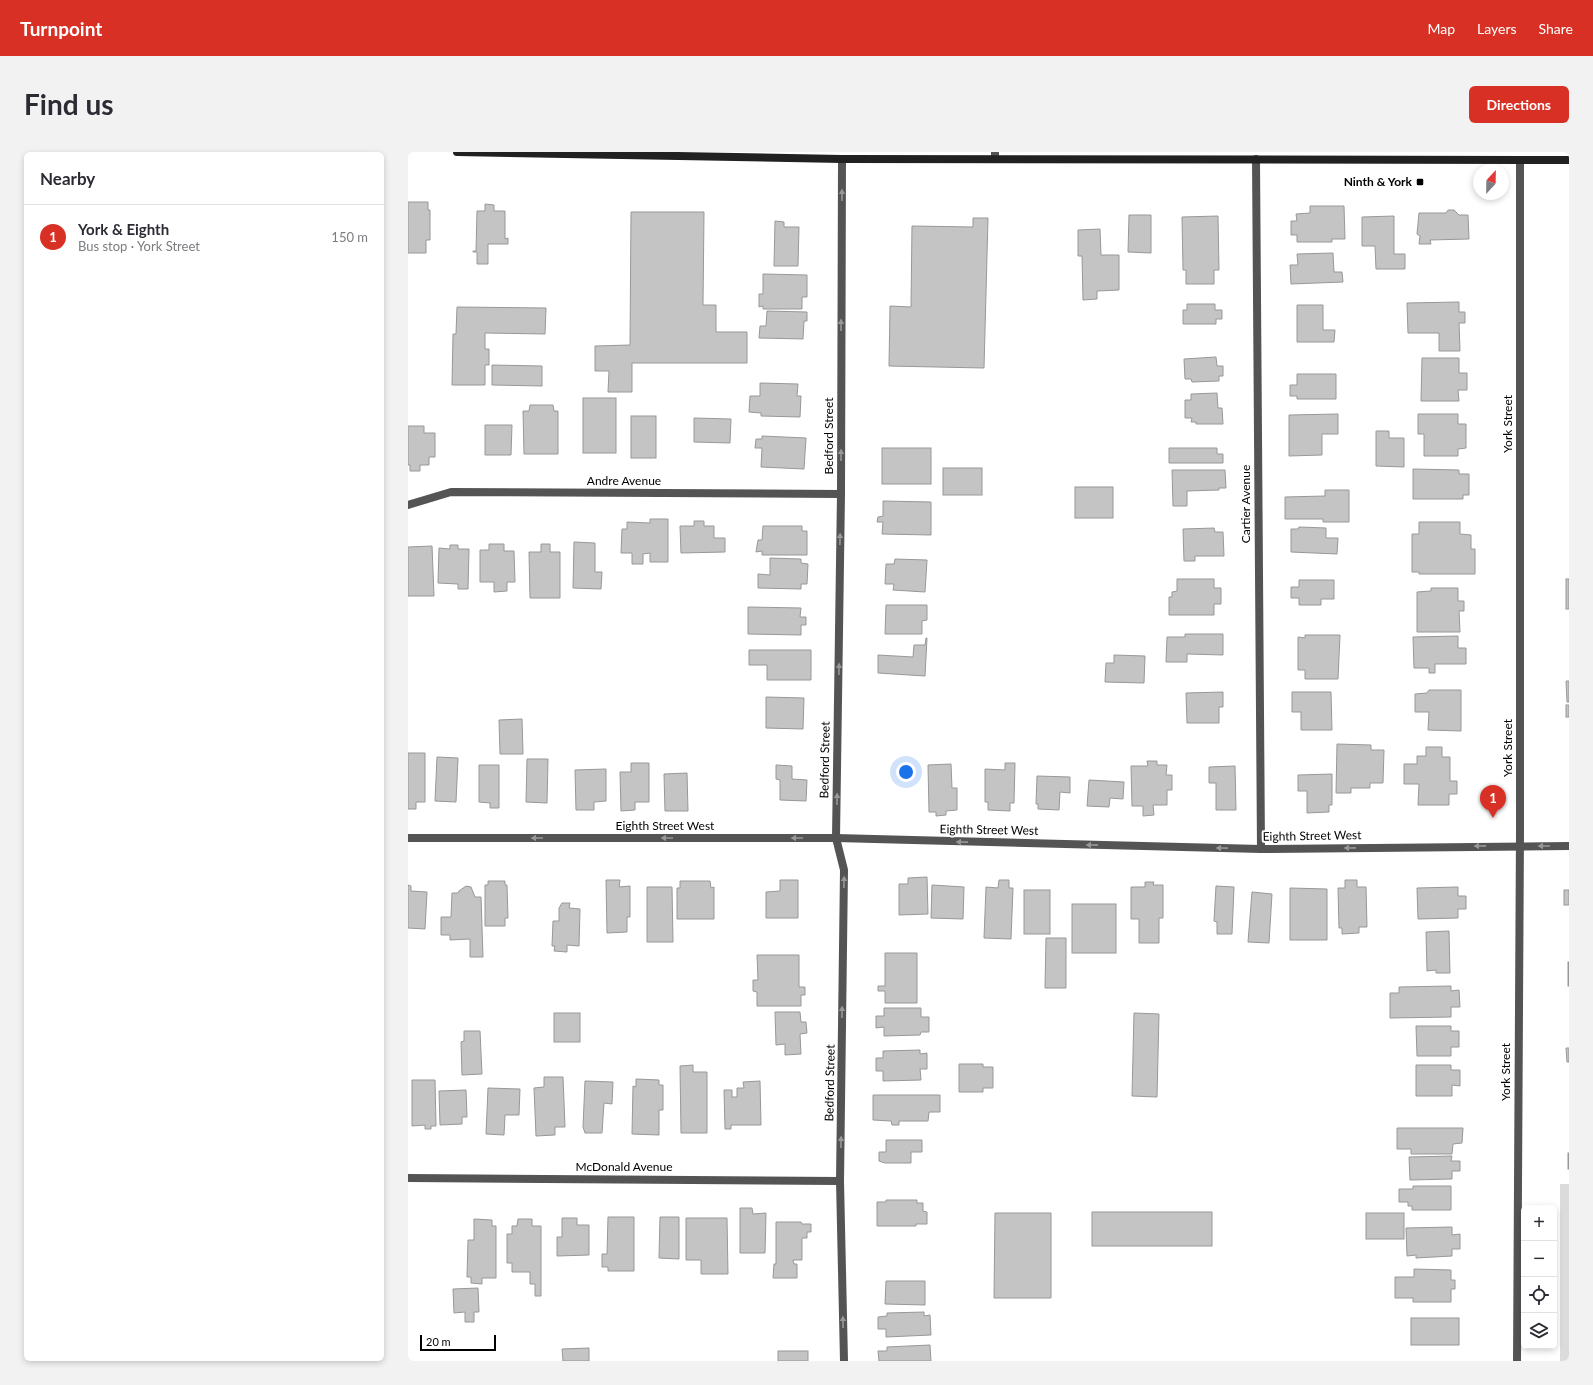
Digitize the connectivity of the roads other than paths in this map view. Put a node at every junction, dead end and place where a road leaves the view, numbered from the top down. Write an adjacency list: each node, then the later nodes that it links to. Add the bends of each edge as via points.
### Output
1 (457, 152): 3 (main road)
2 (995, 156): 3 (main road); 4 (main road)
3 (842, 159): 7 (street, Bedford Street, one-way to 3)
4 (1256, 159): 5 (main road); 13 (street, Cartier Avenue)
5 (1520, 160): 6 (main road); 11 (street, York Street)
6 (1569, 160)
7 (841, 494): 8 (street, Andre Avenue, via 451,492); 10 (street, Bedford Street, one-way to 7)
8 (408, 505)
9 (408, 838): 10 (street, Eighth Street West, one-way to 9)
10 (836, 838): 13 (street, Eighth Street West, one-way to 10); 15 (street, Bedford Street, one-way to 10, via 844,870)
11 (1520, 846): 12 (street, Eighth Street West, one-way to 11); 13 (street, Eighth Street West, one-way to 13); 17 (street, York Street)
12 (1569, 846)
13 (1261, 849)
14 (408, 1178): 15 (street, McDonald Avenue)
15 (840, 1181): 16 (street, Bedford Street, one-way to 15)
16 (844, 1361)
17 (1516, 1361)

